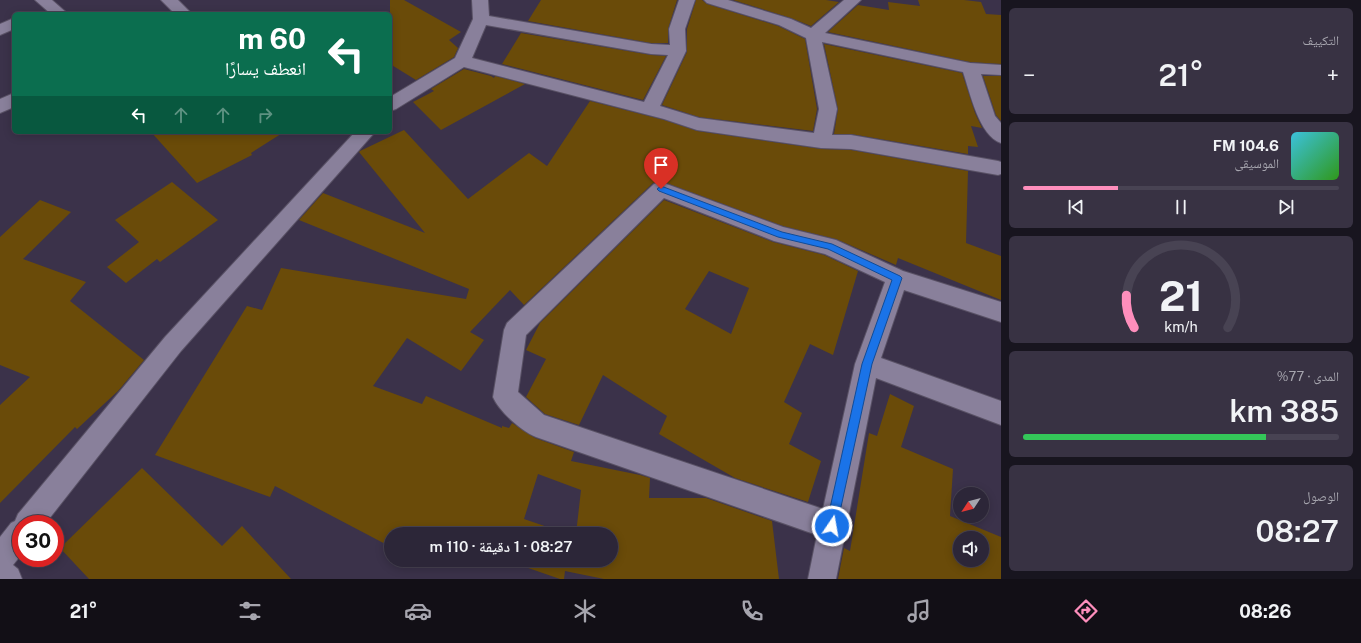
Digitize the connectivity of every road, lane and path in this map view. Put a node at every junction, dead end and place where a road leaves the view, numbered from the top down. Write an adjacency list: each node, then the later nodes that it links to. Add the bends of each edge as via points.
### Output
1 (169, 0): 8 (street)
2 (480, 0): 9 (street)
3 (687, 0): 13 (street, via 677,28)
4 (712, 0): 12 (street, via 785,22)
5 (853, 0): 12 (street)
6 (51, 6): 7 (street)
7 (38, 12)
8 (182, 12)
9 (481, 19): 13 (street, via 651,49); 14 (street)
10 (12, 24): 11 (street)
11 (0, 30)
12 (813, 34): 15 (street); 23 (street, via 828,109)
13 (678, 51): 20 (street)
14 (462, 61): 18 (street); 20 (street)
15 (970, 68): 16 (street); 22 (street, via 987,118)
16 (1001, 70)
17 (12, 100): 19 (street)
18 (392, 103)
19 (0, 107)
20 (649, 110): 23 (street, via 697,124)
21 (364, 134): 30 (street, via 173,344)
22 (1001, 136)
23 (821, 141): 25 (street, via 851,142)
24 (1001, 141): 25 (street)
25 (1000, 171)
26 (897, 278): 27 (street); 28 (street); 31 (street, via 829,246 781,235 661,189 515,330 504,397 536,425)
27 (1001, 312)
28 (867, 364): 29 (street); 31 (street)
29 (1001, 413)
30 (35, 515)
31 (832, 526): 36 (street)
32 (12, 544): 33 (street)
33 (0, 559)
34 (0, 573): 35 (street)
35 (8, 579)
36 (822, 579)

